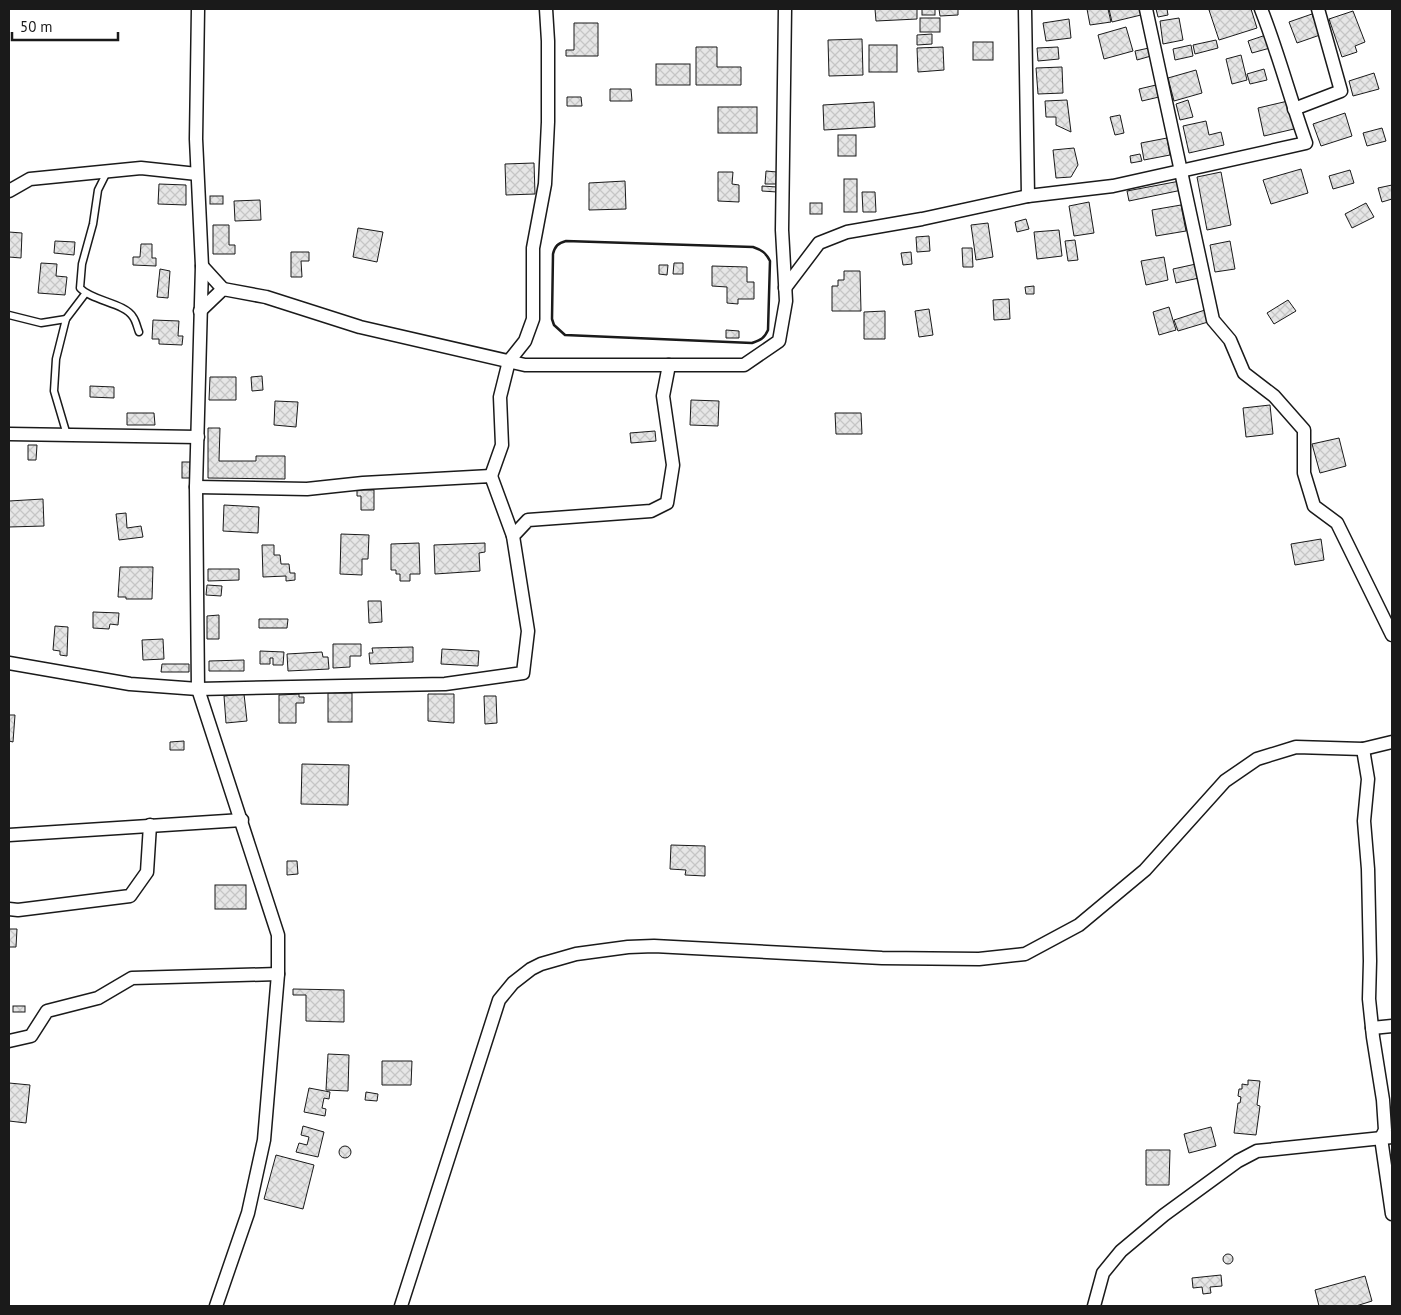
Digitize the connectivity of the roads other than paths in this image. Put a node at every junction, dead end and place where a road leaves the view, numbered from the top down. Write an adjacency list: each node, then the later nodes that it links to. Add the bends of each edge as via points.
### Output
1 (198, 9): 11 (street)
2 (546, 9): 22 (street, via 548,122 545,184 533,248 533,318 525,341)
3 (785, 9): 15 (street, via 782,230)
4 (1025, 9): 13 (street)
5 (1146, 9): 9 (street)
6 (1261, 9): 8 (street)
7 (1318, 9): 8 (street, via 1342,91)
8 (1294, 109): 9 (street, via 1306,143)
9 (1181, 171): 13 (street, via 1113,186); 30 (street, via 1213,320 1230,340 1244,373 1274,396 1304,430 1304,473 1314,506 1338,523)
10 (107, 172): 11 (street, via 141,168); 12 (street, via 30,179); 17 (lane, via 98,190 82,264 80,288)
11 (198, 174): 14 (street)
12 (9, 191)
13 (1028, 196): 15 (street, via 848,232 819,243)
14 (202, 266): 16 (street); 18 (street)
15 (786, 288): 23 (street, via 779,341 744,365)
16 (223, 289): 18 (street); 22 (street, via 266,297 360,327)
17 (85, 294): 20 (lane); 21 (lane, via 126,310 133,315)
18 (200, 311): 26 (street)
19 (9, 314): 20 (lane, via 41,324)
20 (66, 320): 25 (lane, via 56,359 54,391)
21 (139, 332)
22 (509, 361): 23 (street, via 525,365); 27 (street, via 500,397 502,445)
23 (669, 365): 29 (street, via 664,396 673,465 668,503 651,511 528,520)
24 (9, 434): 25 (street)
25 (67, 435): 26 (street)
26 (198, 437): 28 (street)
27 (490, 476): 28 (street, via 306,489); 29 (street)
28 (196, 488): 32 (street)
29 (513, 536): 32 (street, via 528,630 523,673 444,684)
30 (1392, 635)
31 (9, 663): 32 (street, via 130,684)
32 (198, 689): 35 (street)
33 (1392, 742): 34 (street)
34 (1363, 749): 41 (street, via 1368,779 1364,821); 46 (street, via 1296,747 1257,759 1225,781 1145,870 1080,925 1025,954 979,959 882,958 654,946 576,954 531,969 499,1000)
35 (242, 820): 36 (street); 39 (street, via 278,936)
36 (150, 825): 37 (street); 38 (street, via 147,872 130,896)
37 (9, 835)
38 (9, 909)
39 (278, 974): 42 (street, via 132,978 98,998 47,1011 31,1036); 45 (street, via 264,1140 248,1213)
40 (1392, 1026): 41 (street)
41 (1372, 1028): 43 (street)
42 (9, 1041)
43 (1387, 1138): 44 (street); 47 (street, via 1257,1151 1238,1161 1164,1215 1122,1251 1103,1273)
44 (1392, 1214)
45 (216, 1306)
46 (401, 1306)
47 (1094, 1306)

